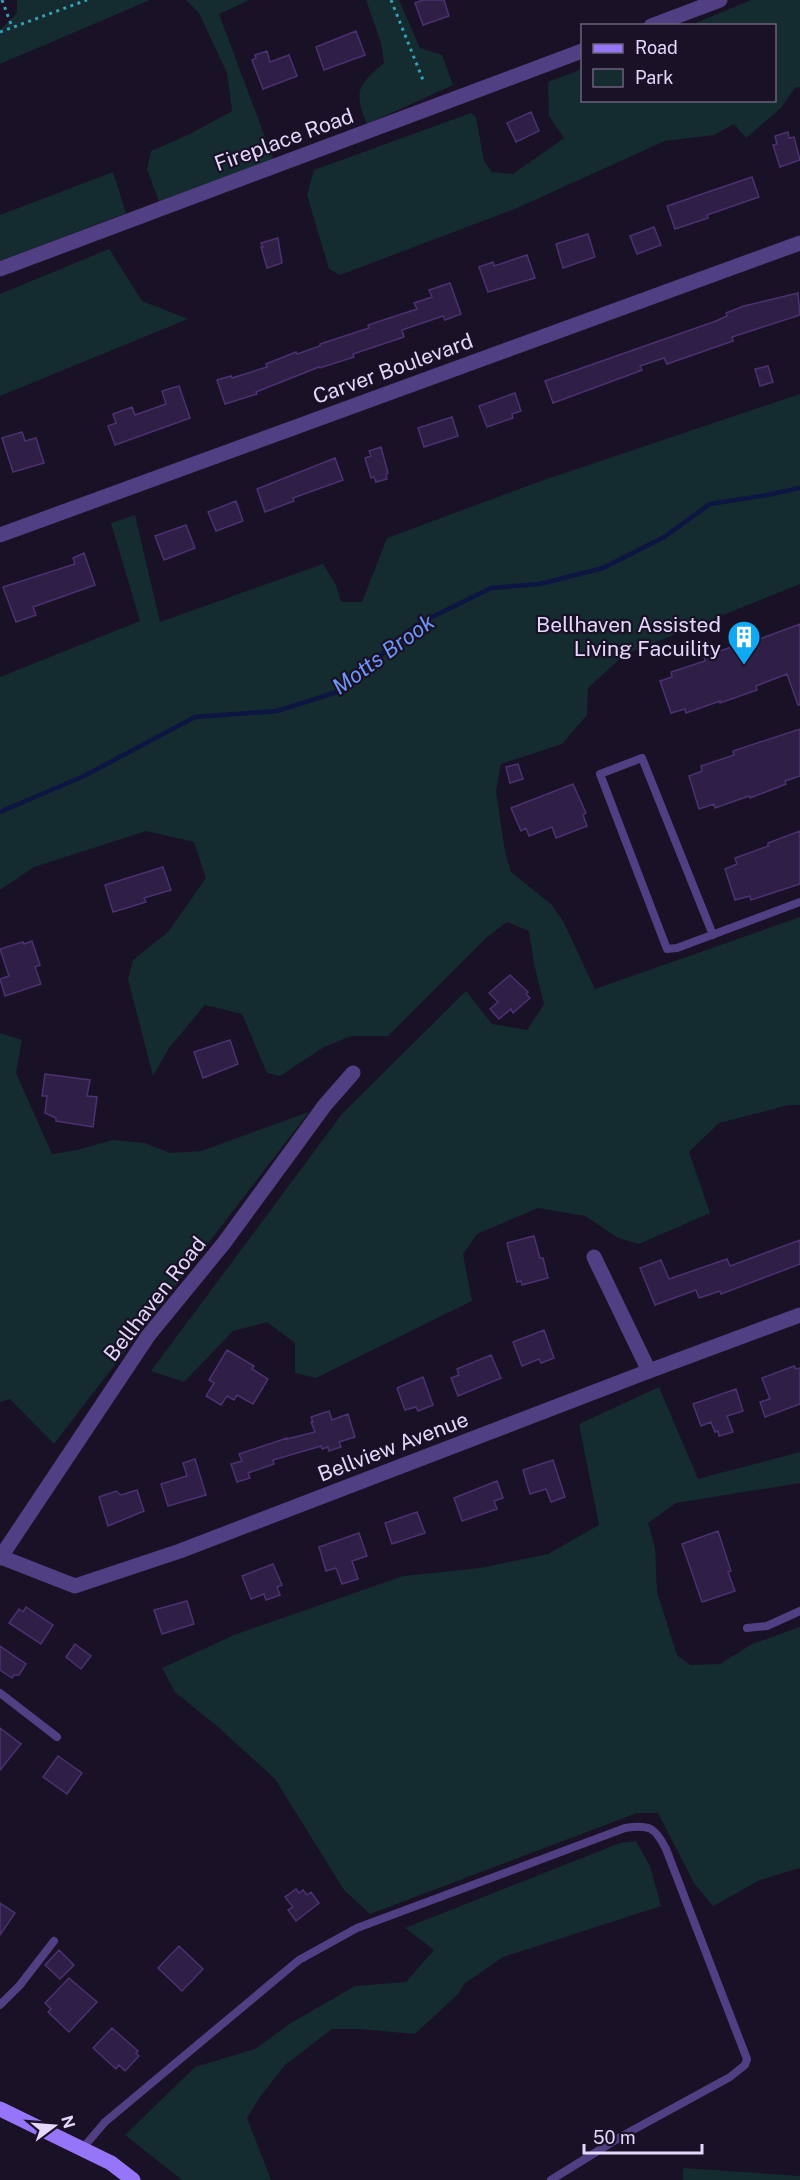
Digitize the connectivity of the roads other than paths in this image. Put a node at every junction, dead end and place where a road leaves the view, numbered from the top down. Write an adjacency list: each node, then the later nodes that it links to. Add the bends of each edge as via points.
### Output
1 (720, 0): 2 (street)
2 (656, 24)
3 (581, 51): 5 (street, Fireplace Road)
4 (800, 243): 6 (street, Carver Boulevard)
5 (0, 269)
6 (0, 536)
7 (800, 902): 8 (lane)
8 (713, 934): 8 (lane, via 667,949 600,774 642,758)
9 (353, 1073): 13 (street, Bellhaven Road, via 148,1336)
10 (594, 1257): 12 (street)
11 (800, 1315): 12 (street, Bellview Avenue)
12 (649, 1371): 13 (street, Bellview Avenue, via 191,1547 75,1586)
13 (0, 1557)
14 (800, 1611): 15 (lane, via 767,1626)
15 (747, 1628)
16 (0, 1694): 17 (lane)
17 (57, 1737)
18 (54, 1941): 19 (lane)
19 (0, 2006)
20 (0, 2109): 21 (main road)
21 (82, 2149): 22 (main road, via 111,2163); 23 (lane, via 105,2122 299,1960 357,1928 642,1825 658,1833 666,1849 747,2060 730,2077)
22 (133, 2180)
23 (551, 2180)

